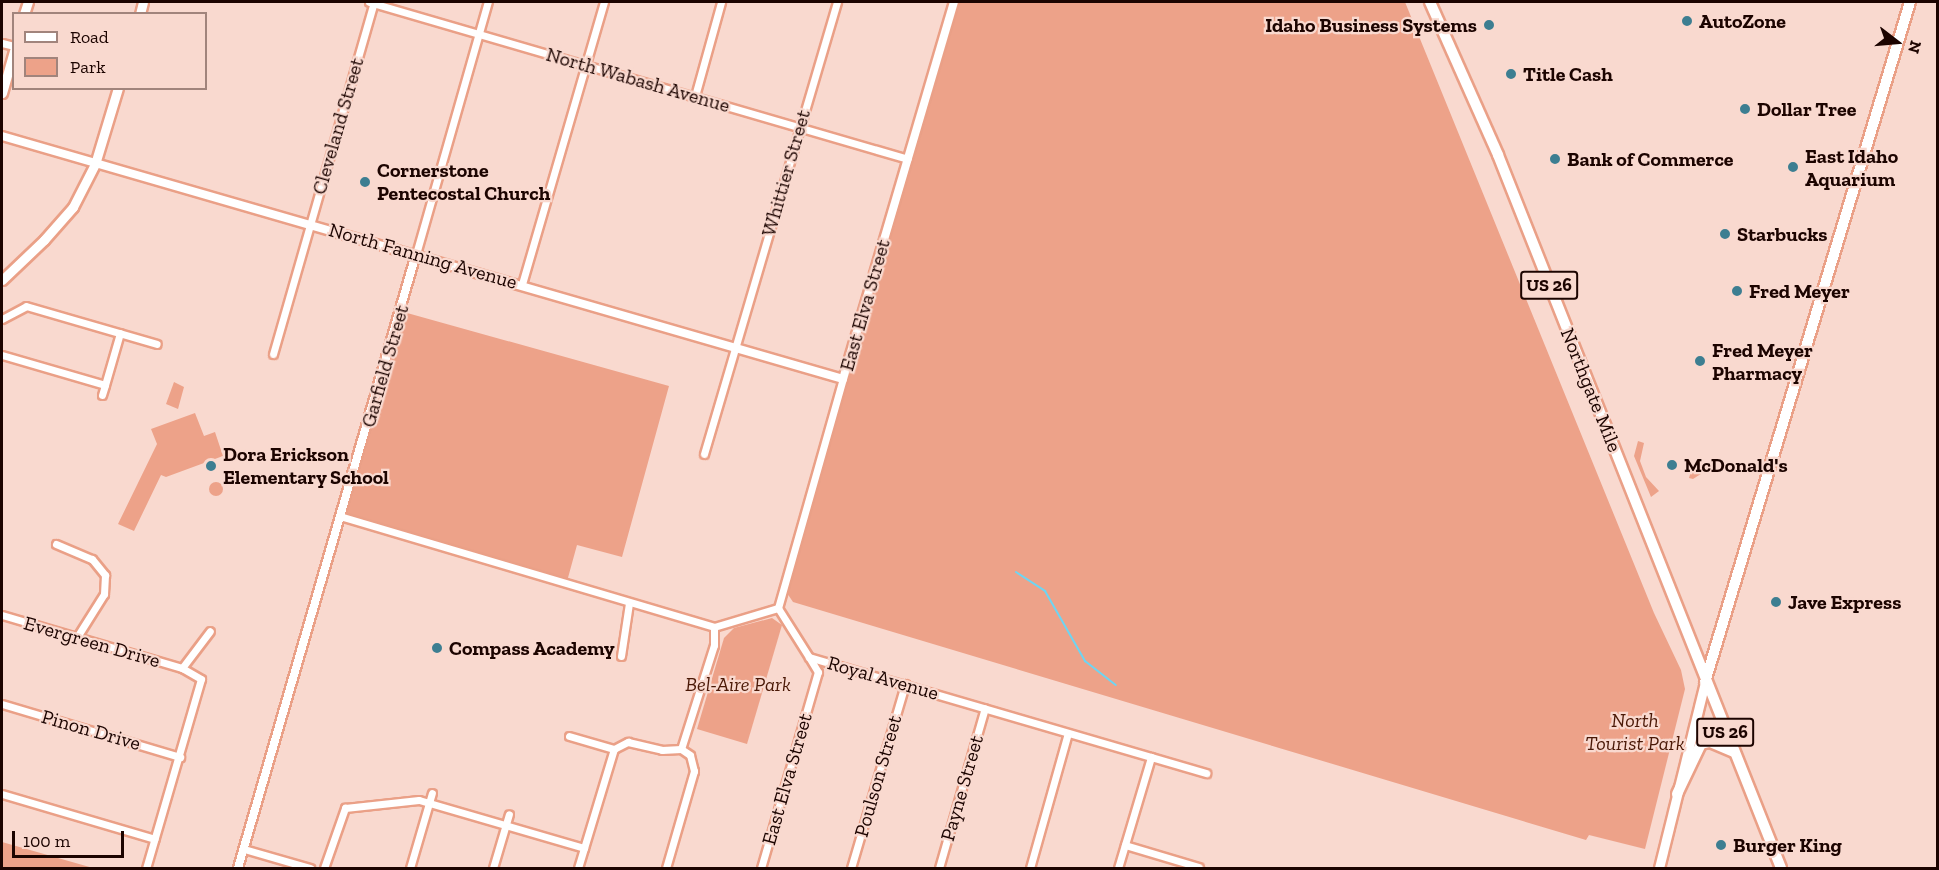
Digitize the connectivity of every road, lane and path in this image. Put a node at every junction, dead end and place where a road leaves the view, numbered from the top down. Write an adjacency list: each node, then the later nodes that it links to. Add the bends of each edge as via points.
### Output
1 (372, 2): 9 (street, North Wabash Avenue); 19 (street, Cleveland Street)
2 (489, 2): 9 (street, Garfield Street)
3 (604, 2): 11 (street)
4 (721, 2): 14 (street)
5 (837, 2): 15 (street, Whittier Street)
6 (954, 2): 17 (street, East Elva Street)
7 (1430, 2): 44 (main road, Northgate Mile / US 26, via 1498,155)
8 (1910, 2): 44 (main road)
9 (479, 33): 11 (street, North Wabash Avenue); 20 (street, Garfield Street)
10 (12, 58): 13 (main road)
11 (586, 64): 14 (street, North Wabash Avenue); 22 (street)
12 (117, 90): 18 (main road)
13 (2, 93)
14 (695, 96): 15 (street, North Wabash Avenue)
15 (800, 127): 17 (street, North Wabash Avenue); 26 (street, Whittier Street)
16 (2, 136): 18 (street, North Fanning Avenue)
17 (908, 159): 29 (street, East Elva Street)
18 (95, 164): 19 (street, North Fanning Avenue); 21 (main road, via 62,222)
19 (310, 224): 20 (street, North Fanning Avenue); 27 (street, Cleveland Street)
20 (416, 254): 22 (street, North Fanning Avenue); 33 (street, Garfield Street)
21 (2, 280)
22 (522, 284): 26 (street, North Fanning Avenue)
23 (2, 318): 24 (street, via 26,306)
24 (120, 333): 25 (street); 30 (street)
25 (157, 344)
26 (736, 345): 29 (street, North Fanning Avenue); 32 (street, Whittier Street)
27 (273, 354)
28 (2, 355): 30 (street)
29 (843, 379): 36 (street, East Elva Street)
30 (105, 385): 31 (street)
31 (102, 395)
32 (704, 454)
33 (343, 517): 35 (street); 65 (street, Garfield Street)
34 (56, 544): 40 (street, via 92,559 105,575 104,594)
35 (629, 603): 38 (street); 41 (street)
36 (778, 608): 38 (street); 42 (street, Royal Avenue)
37 (2, 615): 40 (street, Evergreen Drive)
38 (714, 627): 51 (street, via 714,645)
39 (210, 632): 43 (street)
40 (77, 637): 43 (street, Evergreen Drive)
41 (621, 656)
42 (809, 657): 45 (street, Royal Avenue); 75 (street, East Elva Street, via 818,674)
43 (182, 668): 53 (street, via 201,679)
44 (1704, 682): 52 (main road, US 26); 58 (main road)
45 (905, 684): 47 (street, Royal Avenue); 76 (street, Poulson Street)
46 (2, 704): 53 (street, Pinon Drive)
47 (985, 708): 48 (street, Royal Avenue); 77 (street, Payne Street)
48 (1068, 733): 54 (street, Royal Avenue); 78 (street)
49 (569, 736): 50 (street)
50 (614, 749): 51 (street, via 628,742 662,750); 64 (street)
51 (681, 749): 74 (street, via 690,755 694,771)
52 (1733, 752): 58 (main road, via 1710,741 1701,744); 81 (main road, US 26)
53 (180, 757): 62 (street)
54 (1151, 757): 55 (street, Royal Avenue); 63 (street)
55 (1206, 773)
56 (432, 793): 59 (street)
57 (2, 794): 62 (street)
58 (1677, 794): 80 (main road)
59 (429, 803): 61 (street); 70 (street, via 351,806 341,814); 71 (street)
60 (509, 814): 61 (street)
61 (506, 824): 64 (street); 72 (street)
62 (155, 839): 67 (street)
63 (1125, 845): 66 (street); 79 (street)
64 (584, 848): 73 (street)
65 (244, 849): 68 (street, Garfield Street); 69 (street)
66 (1199, 867)
67 (146, 868)
68 (238, 868)
69 (310, 868)
70 (324, 868)
71 (410, 868)
72 (493, 868)
73 (578, 868)
74 (666, 868)
75 (761, 868)
76 (850, 868)
77 (939, 868)
78 (1030, 868)
79 (1118, 868)
80 (1659, 868)
81 (1781, 868)

